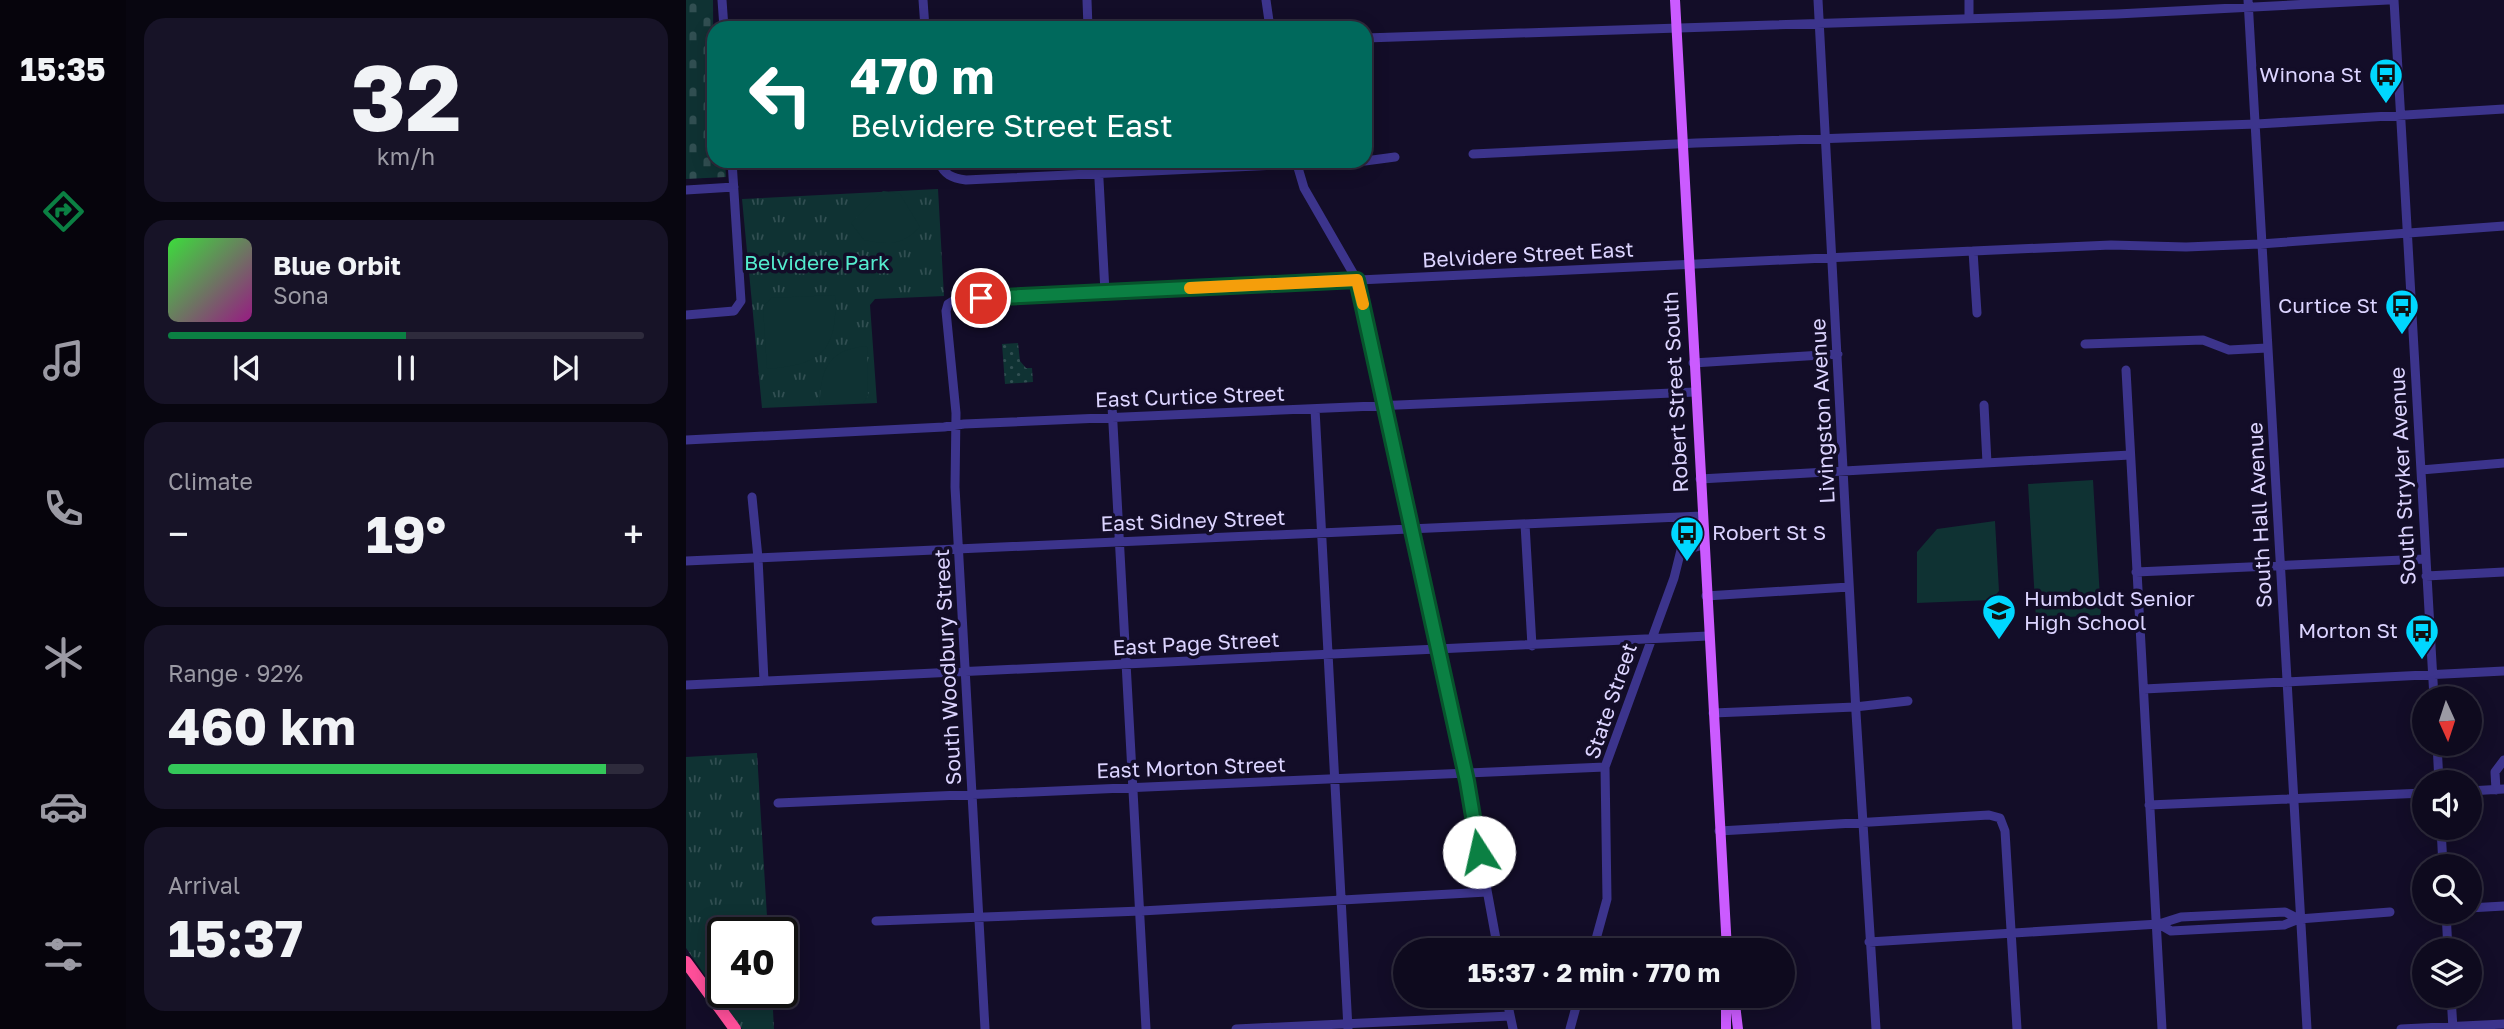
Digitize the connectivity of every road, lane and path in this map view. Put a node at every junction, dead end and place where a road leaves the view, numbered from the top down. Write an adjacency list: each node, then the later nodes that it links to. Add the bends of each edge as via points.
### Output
1 (722, 0): 12 (street)
2 (923, 0): 13 (street)
3 (1087, 0): 14 (street)
4 (1266, 0): 15 (street)
5 (1675, 0): 17 (main road, Robert Street South)
6 (1818, 0): 16 (street, Livingston Avenue)
7 (1969, 0): 11 (street)
8 (2388, 0): 10 (street)
9 (2394, 0): 20 (street, South Stryker Avenue)
10 (2248, 4): 11 (street); 21 (street, South Hall Avenue)
11 (1969, 18): 16 (street)
12 (723, 21)
13 (924, 21)
14 (1088, 21)
15 (1269, 21)
16 (1819, 22): 17 (street); 22 (street, Livingston Avenue)
17 (1676, 26): 18 (street); 23 (main road, Robert Street South)
18 (1372, 38)
19 (2504, 109): 20 (street)
20 (2401, 117): 21 (street); 36 (street, South Stryker Avenue)
21 (2257, 124): 22 (street); 37 (street, South Hall Avenue)
22 (1826, 139): 23 (street); 39 (street, Livingston Avenue)
23 (1682, 144): 24 (street); 40 (main road, Robert Street South)
24 (1472, 154)
25 (1395, 157): 26 (street)
26 (1372, 160)
27 (733, 168): 33 (street)
28 (943, 168): 32 (street, via 952,178 966,180)
29 (1099, 168): 32 (street)
30 (1189, 168): 32 (street)
31 (1298, 168): 41 (street, via 1304,188)
32 (1099, 173): 42 (street)
33 (734, 187): 34 (street); 45 (street, via 739,307 726,314)
34 (686, 190)
35 (2504, 226): 36 (street, Belvidere Street East)
36 (2407, 234): 37 (street, Belvidere Street East); 62 (street, South Stryker Avenue)
37 (2260, 244): 38 (street, Belvidere Street East); 47 (street, South Hall Avenue)
38 (1973, 251): 39 (street, Belvidere Street East); 44 (street)
39 (1832, 258): 40 (street, Belvidere Street East); 48 (street, Livingston Avenue)
40 (1688, 265): 41 (street, Belvidere Street East); 49 (main road, Robert Street South)
41 (1357, 280): 42 (street, Belvidere Street East); 54 (street)
42 (1105, 292): 43 (street, Belvidere Street East, via 956,299)
43 (948, 304): 57 (street, South Woodbury Street)
44 (1977, 313)
45 (686, 315)
46 (2085, 344): 47 (street, via 2203,340 2229,351)
47 (2267, 348): 77 (street, South Hall Avenue)
48 (1838, 354): 49 (street); 63 (street, Livingston Avenue)
49 (1693, 363): 51 (main road, Robert Street South)
50 (2126, 370): 59 (street)
51 (1695, 392): 54 (street, East Curtice Street); 64 (main road, Robert Street South)
52 (1984, 405): 60 (street)
53 (1112, 406): 56 (street)
54 (1385, 407): 55 (street, East Curtice Street); 68 (street)
55 (1315, 409): 56 (street, East Curtice Street); 69 (street)
56 (1114, 418): 57 (street, East Curtice Street); 70 (street)
57 (955, 425): 58 (street, East Curtice Street); 72 (street, South Woodbury Street)
58 (686, 440)
59 (2130, 455): 60 (street); 78 (street)
60 (1987, 463): 63 (street)
61 (2504, 463): 62 (street)
62 (2421, 470): 75 (street, South Stryker Avenue)
63 (1844, 471): 64 (street); 81 (street, Livingston Avenue)
64 (1700, 479): 66 (main road, Robert Street South)
65 (752, 497): 74 (street)
66 (1702, 516): 67 (street, East Sidney Street); 71 (main road, Robert Street South); 73 (street, State Street, via 1686,530)
67 (1525, 524): 68 (street, East Sidney Street); 85 (street)
68 (1411, 529): 69 (street, East Sidney Street); 86 (street)
69 (1323, 533): 70 (street, East Sidney Street); 87 (street)
70 (1120, 541): 72 (street, East Sidney Street); 88 (street)
71 (1703, 545): 73 (street); 82 (main road, Robert Street South)
72 (959, 548): 74 (street, East Sidney Street); 90 (street, South Woodbury Street)
73 (1682, 551): 84 (street, State Street)
74 (758, 558): 76 (street, East Sidney Street); 92 (street)
75 (2425, 559): 77 (street); 80 (street, South Stryker Avenue)
76 (686, 561)
77 (2280, 565): 78 (street); 93 (street, South Hall Avenue)
78 (2136, 572): 96 (street)
79 (2504, 572): 80 (street)
80 (2426, 576): 91 (street, South Stryker Avenue)
81 (1849, 587): 82 (street); 98 (street, Livingston Avenue)
82 (1706, 596): 83 (main road, Robert Street South)
83 (1709, 636): 84 (street, East Page Street); 99 (main road, Robert Street South)
84 (1651, 639): 85 (street, East Page Street); 101 (street, State Street)
85 (1532, 646): 86 (street, East Page Street)
86 (1438, 650): 87 (street, East Page Street); 102 (street)
87 (1330, 655): 88 (street, East Page Street); 103 (street)
88 (1126, 665): 90 (street, East Page Street); 104 (street)
89 (2504, 671): 91 (street)
90 (965, 672): 92 (street, East Page Street); 107 (street, South Woodbury Street)
91 (2433, 675): 93 (street); 95 (street, South Stryker Avenue)
92 (764, 681): 94 (street, East Page Street)
93 (2287, 682): 96 (street); 109 (street, South Hall Avenue)
94 (686, 685)
95 (2433, 686)
96 (2144, 689): 111 (street)
97 (1908, 701): 98 (street)
98 (1855, 707): 99 (street); 112 (street, Livingston Avenue)
99 (1713, 713): 113 (main road, Robert Street South)
100 (2504, 760): 105 (street, via 2495,772)
101 (1605, 767): 102 (street, East Morton Street); 126 (street, State Street, via 1607,899)
102 (1465, 773): 103 (street, East Morton Street); 114 (street)
103 (1336, 779): 104 (street, East Morton Street); 115 (street)
104 (1133, 788): 107 (street, East Morton Street); 118 (street)
105 (2500, 790): 106 (street)
106 (2482, 791)
107 (972, 794): 110 (street, East Morton Street); 120 (street, South Woodbury Street)
108 (2412, 794): 109 (street)
109 (2294, 800): 111 (street); 121 (street, South Hall Avenue)
110 (778, 803)
111 (2149, 806): 123 (street)
112 (1863, 824): 113 (street); 124 (street, via 2000,818 2005,831); 128 (street, Livingston Avenue)
113 (1719, 831): 127 (main road, Robert Street South)
114 (1487, 892): 115 (street); 125 (street)
115 (1343, 901): 118 (street); 137 (street)
116 (2504, 906): 117 (street)
117 (2482, 907)
118 (1140, 911): 120 (street); 141 (street)
119 (2390, 912): 121 (street)
120 (978, 917): 122 (street); 140 (street, South Woodbury Street)
121 (2299, 919): 123 (street, via 2284,925 2171,930); 150 (street, South Hall Avenue)
122 (876, 921)
123 (2159, 924): 124 (street); 149 (street)
124 (2012, 931): 128 (street); 148 (street)
125 (1496, 938)
126 (1596, 938)
127 (1726, 938)
128 (1869, 942): 147 (street, Livingston Avenue)
129 (686, 962): 139 (highway)
130 (1508, 1008): 135 (street)
131 (1576, 1008): 144 (street)
132 (1727, 1008): 145 (main road)
133 (1735, 1008): 146 (main road)
134 (2452, 1008): 138 (street)
135 (1510, 1016): 137 (street); 143 (street)
136 (2504, 1024): 138 (street)
137 (1348, 1027): 142 (street)
138 (2453, 1027): 151 (street)
139 (734, 1029)
140 (985, 1029)
141 (1146, 1029)
142 (1239, 1029)
143 (1513, 1029)
144 (1570, 1029)
145 (1726, 1029)
146 (1738, 1029)
147 (1876, 1029)
148 (2017, 1029)
149 (2162, 1029)
150 (2306, 1029)
151 (2401, 1029)

